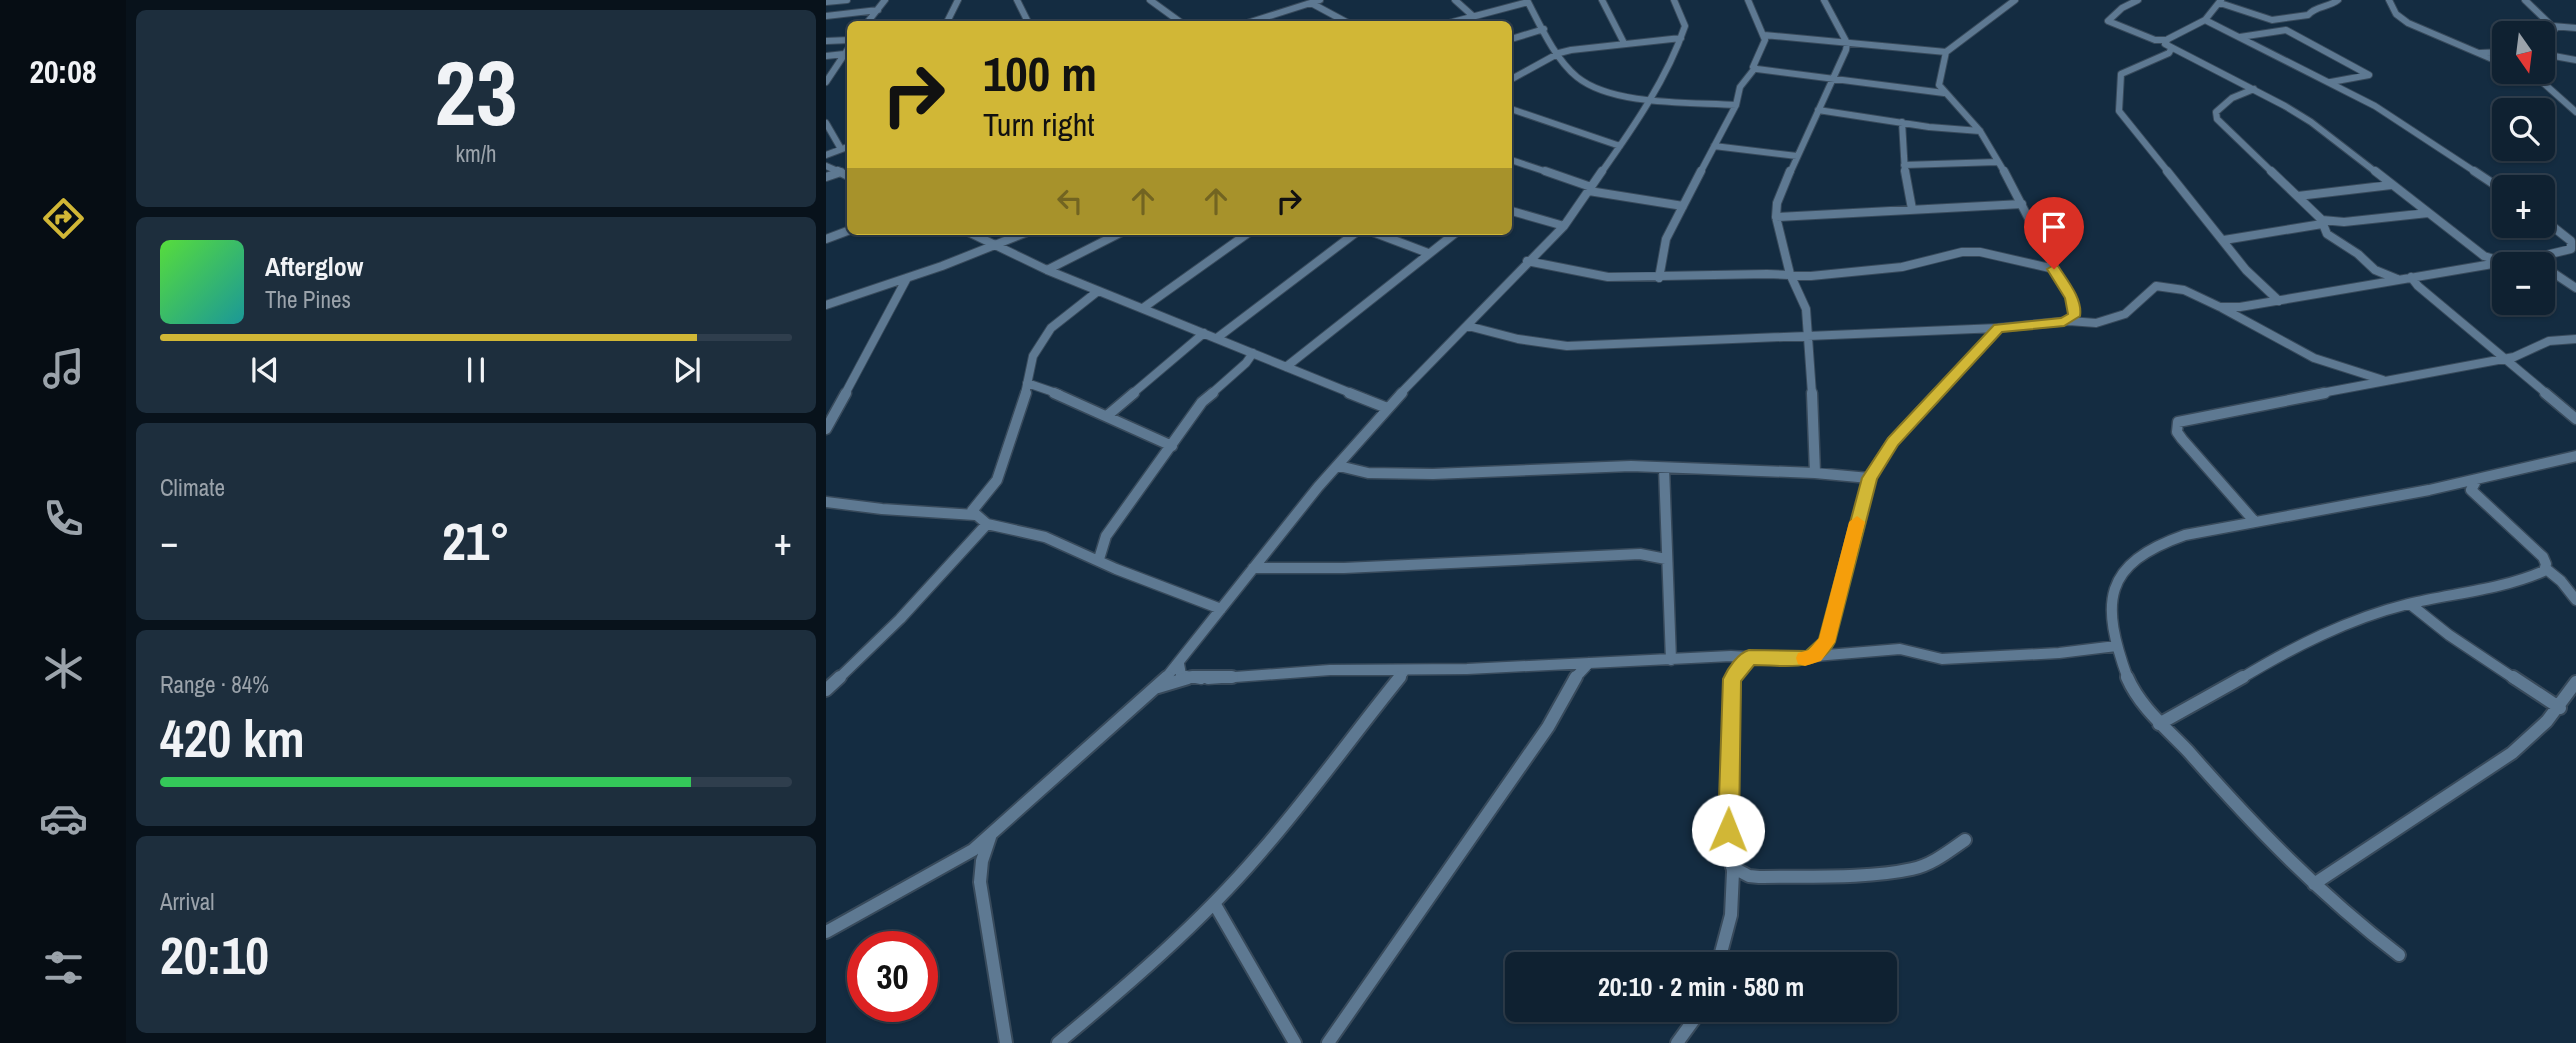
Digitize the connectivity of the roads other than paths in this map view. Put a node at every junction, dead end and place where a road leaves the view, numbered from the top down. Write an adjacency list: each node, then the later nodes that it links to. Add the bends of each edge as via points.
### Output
1 (847, 0): 19 (street)
2 (885, 0): 22 (street)
3 (958, 0): 27 (street)
4 (1026, 0): 16 (street)
5 (1320, 0): 21 (street)
6 (1455, 0): 24 (street)
7 (1602, 0): 42 (street)
8 (1674, 0): 37 (street, via 1685,26)
9 (1748, 0): 35 (street)
10 (1824, 0): 43 (street)
11 (2015, 0): 46 (street)
12 (2138, 0): 40 (street, via 2108,21)
13 (2338, 0): 20 (street, via 2315,8 2308,16 2276,20)
14 (2389, 0): 49 (street, via 2396,14 2408,23)
15 (2525, 0): 33 (street, via 2554,27)
16 (1018, 1): 28 (street)
17 (1154, 1): 29 (street)
18 (1527, 1): 24 (street); 34 (street)
19 (826, 2)
20 (2220, 2): 25 (street)
21 (1311, 3): 30 (street); 31 (street)
22 (878, 10): 23 (street); 26 (street)
23 (826, 16)
24 (1474, 18): 32 (street)
25 (2205, 20): 36 (street); 40 (street)
26 (869, 21)
27 (948, 21)
28 (1027, 21)
29 (1179, 21)
30 (1254, 21)
31 (1344, 21)
32 (1460, 21)
33 (2576, 28)
34 (1544, 29): 38 (street); 48 (street)
35 (1764, 36): 43 (street); 55 (street)
36 (2240, 37): 60 (street); 60 (street, via 2289,31 2368,75)
37 (1681, 38): 42 (street); 64 (street)
38 (1512, 39)
39 (847, 40): 41 (street)
40 (2166, 40): 44 (street)
41 (826, 41)
42 (1624, 43): 48 (street)
43 (1847, 43): 46 (street); 57 (street)
44 (2171, 49): 62 (street); 107 (street, via 2125,69 2119,111)
45 (847, 50): 50 (street)
46 (1946, 52): 63 (street, via 1939,85)
47 (2492, 52): 49 (street)
48 (1559, 53): 58 (street); 64 (street, via 1577,77 1599,89)
49 (2480, 53): 53 (street)
50 (844, 54): 51 (street); 56 (street)
51 (826, 56)
52 (2555, 56): 54 (street)
53 (2492, 58)
54 (2576, 60)
55 (1755, 68): 57 (street); 65 (street, via 1740,87)
56 (830, 71): 59 (street)
57 (1831, 79): 63 (street); 67 (street)
58 (1512, 80)
59 (826, 82)
60 (2331, 82): 85 (street)
61 (2544, 84): 68 (street)
62 (2254, 89): 86 (street, via 2311,122); 88 (street, via 2222,104 2215,115)
63 (1944, 93): 71 (street)
64 (1650, 98): 65 (street); 72 (street)
65 (1736, 105): 73 (street)
66 (1512, 109): 72 (street)
67 (1818, 110): 69 (street); 77 (street)
68 (2576, 112)
69 (1902, 122): 71 (street); 80 (street)
70 (826, 123): 75 (street)
71 (1980, 131): 79 (street)
72 (1620, 146): 87 (street)
73 (1714, 146): 77 (street); 90 (street)
74 (847, 147): 75 (street)
75 (841, 149): 76 (street)
76 (826, 155)
77 (1797, 156): 94 (street, via 1776,203)
78 (1512, 160): 87 (street)
79 (1997, 162): 80 (street); 89 (street)
80 (1904, 165): 91 (street)
81 (826, 166): 82 (street)
82 (841, 172): 83 (street); 84 (street)
83 (847, 175)
84 (826, 177)
85 (2492, 183)
86 (2391, 185): 88 (street); 93 (street)
87 (1590, 189): 90 (street); 96 (street)
88 (2298, 197): 95 (street)
89 (2022, 204): 91 (street); 114 (street)
90 (1683, 206): 120 (street, via 1666,239)
91 (1912, 209): 94 (street)
92 (1512, 211): 96 (street)
93 (2428, 213): 95 (street); 111 (street)
94 (1776, 217): 116 (street)
95 (2322, 222): 107 (street); 121 (street, via 2328,234 2375,270)
96 (1564, 226): 112 (street)
97 (2555, 229): 110 (street, via 2572,246)
98 (847, 231): 106 (street)
99 (974, 235): 108 (street)
100 (1021, 235): 108 (street)
101 (1113, 235): 115 (street)
102 (1245, 235): 127 (street)
103 (1353, 235): 134 (street)
104 (1381, 235): 109 (street)
105 (1453, 235): 109 (street)
106 (826, 239)
107 (2224, 240): 124 (street, via 2246,270)
108 (995, 246): 115 (street); 119 (street)
109 (1428, 253): 139 (street)
110 (2555, 253)
111 (2492, 258)
112 (1527, 261): 120 (street, via 1608,277); 129 (street)
113 (2492, 264): 118 (street)
114 (2054, 269): 116 (street, via 1962,252 1884,269); 128 (street, via 2075,308)
115 (1047, 271): 123 (street)
116 (1790, 274): 120 (street); 133 (street, via 1806,309)
117 (2555, 274): 122 (street)
118 (2411, 277): 121 (street); 138 (street)
119 (907, 278): 125 (street); 145 (street)
120 (1659, 278)
121 (2401, 280): 124 (street)
122 (2576, 288)
123 (1098, 290): 127 (street); 141 (street, via 1051,328 1033,356)
124 (2279, 301): 126 (street)
125 (826, 305)
126 (2220, 307): 128 (street, via 2184,290 2156,286 2125,314 2096,323); 140 (street, via 2314,358)
127 (1143, 308): 132 (street)
128 (2069, 321): 130 (street)
129 (1468, 326): 133 (street, via 1567,346); 142 (street)
130 (1998, 328): 131 (street); 136 (street)
131 (1981, 329): 133 (street); 136 (street)
132 (1204, 333): 134 (street); 143 (street)
133 (1806, 336): 151 (street, via 1811,351)
134 (1217, 338): 137 (street)
135 (2576, 339): 138 (street, via 2549,341)
136 (1987, 340): 153 (street, via 1893,441)
137 (1252, 353): 139 (street); 146 (street, via 1202,402)
138 (2503, 359): 140 (street); 144 (street)
139 (1286, 367): 142 (street)
140 (2387, 381): 157 (street, via 2178,422 2182,439)
141 (1027, 383): 143 (street); 156 (street, via 1007,455 997,480 972,510)
142 (1387, 408): 148 (street)
143 (1108, 415): 146 (street)
144 (2576, 419)
145 (826, 429)
146 (1172, 446): 159 (street, via 1106,536)
147 (2576, 456): 154 (street)
148 (1339, 466): 150 (street); 152 (street)
149 (1664, 468): 150 (street, via 1595,466 1433,474); 151 (street); 160 (street)
150 (1352, 471): 152 (street)
151 (1815, 473): 153 (street)
152 (1330, 475): 161 (street)
153 (1869, 478): 167 (street, via 1827,642)
154 (2477, 479): 157 (street); 162 (street, via 2471,490 2543,557)
155 (826, 502): 156 (street)
156 (975, 515): 158 (street)
157 (2255, 522): 166 (street, via 2166,541 2122,571 2114,587)
158 (987, 524): 159 (street, via 1045,537); 176 (street, via 900,619)
159 (1099, 559): 165 (street)
160 (1666, 559): 161 (street, via 1640,554); 169 (street)
161 (1253, 568): 165 (street)
162 (2545, 568): 163 (street); 164 (street, via 2512,584)
163 (2576, 600)
164 (2410, 604): 177 (street); 178 (street, via 2315,637)
165 (1221, 609): 171 (street)
166 (2116, 646): 167 (street, via 1942,659 1900,649); 178 (street, via 2132,688)
167 (1814, 656): 168 (street)
168 (1749, 657): 169 (street); 181 (street, via 1732,679 1728,830)
169 (1671, 660): 170 (street)
170 (1589, 663): 172 (street); 191 (street, via 1572,681 1548,727)
171 (1178, 664): 173 (street, via 1181,675); 175 (street)
172 (1405, 670): 173 (street); 183 (street, via 1277,832)
173 (1188, 678): 175 (street)
174 (2576, 682): 177 (street)
175 (1156, 688): 179 (street)
176 (826, 690)
177 (2560, 708): 182 (street, via 2498,764)
178 (2159, 724): 182 (street)
179 (991, 834): 184 (street, via 973,850); 188 (street, via 980,882)
180 (1965, 840): 181 (street, via 1913,869 1786,877 1749,876)
181 (1732, 867): 185 (street, via 1731,915)
182 (2314, 884): 186 (street)
183 (1214, 903): 189 (street); 190 (street)
184 (826, 932)
185 (1721, 952)
186 (2399, 955)
187 (1692, 1022): 192 (street)
188 (1006, 1043)
189 (1058, 1043)
190 (1296, 1043)
191 (1328, 1043)
192 (1677, 1043)

